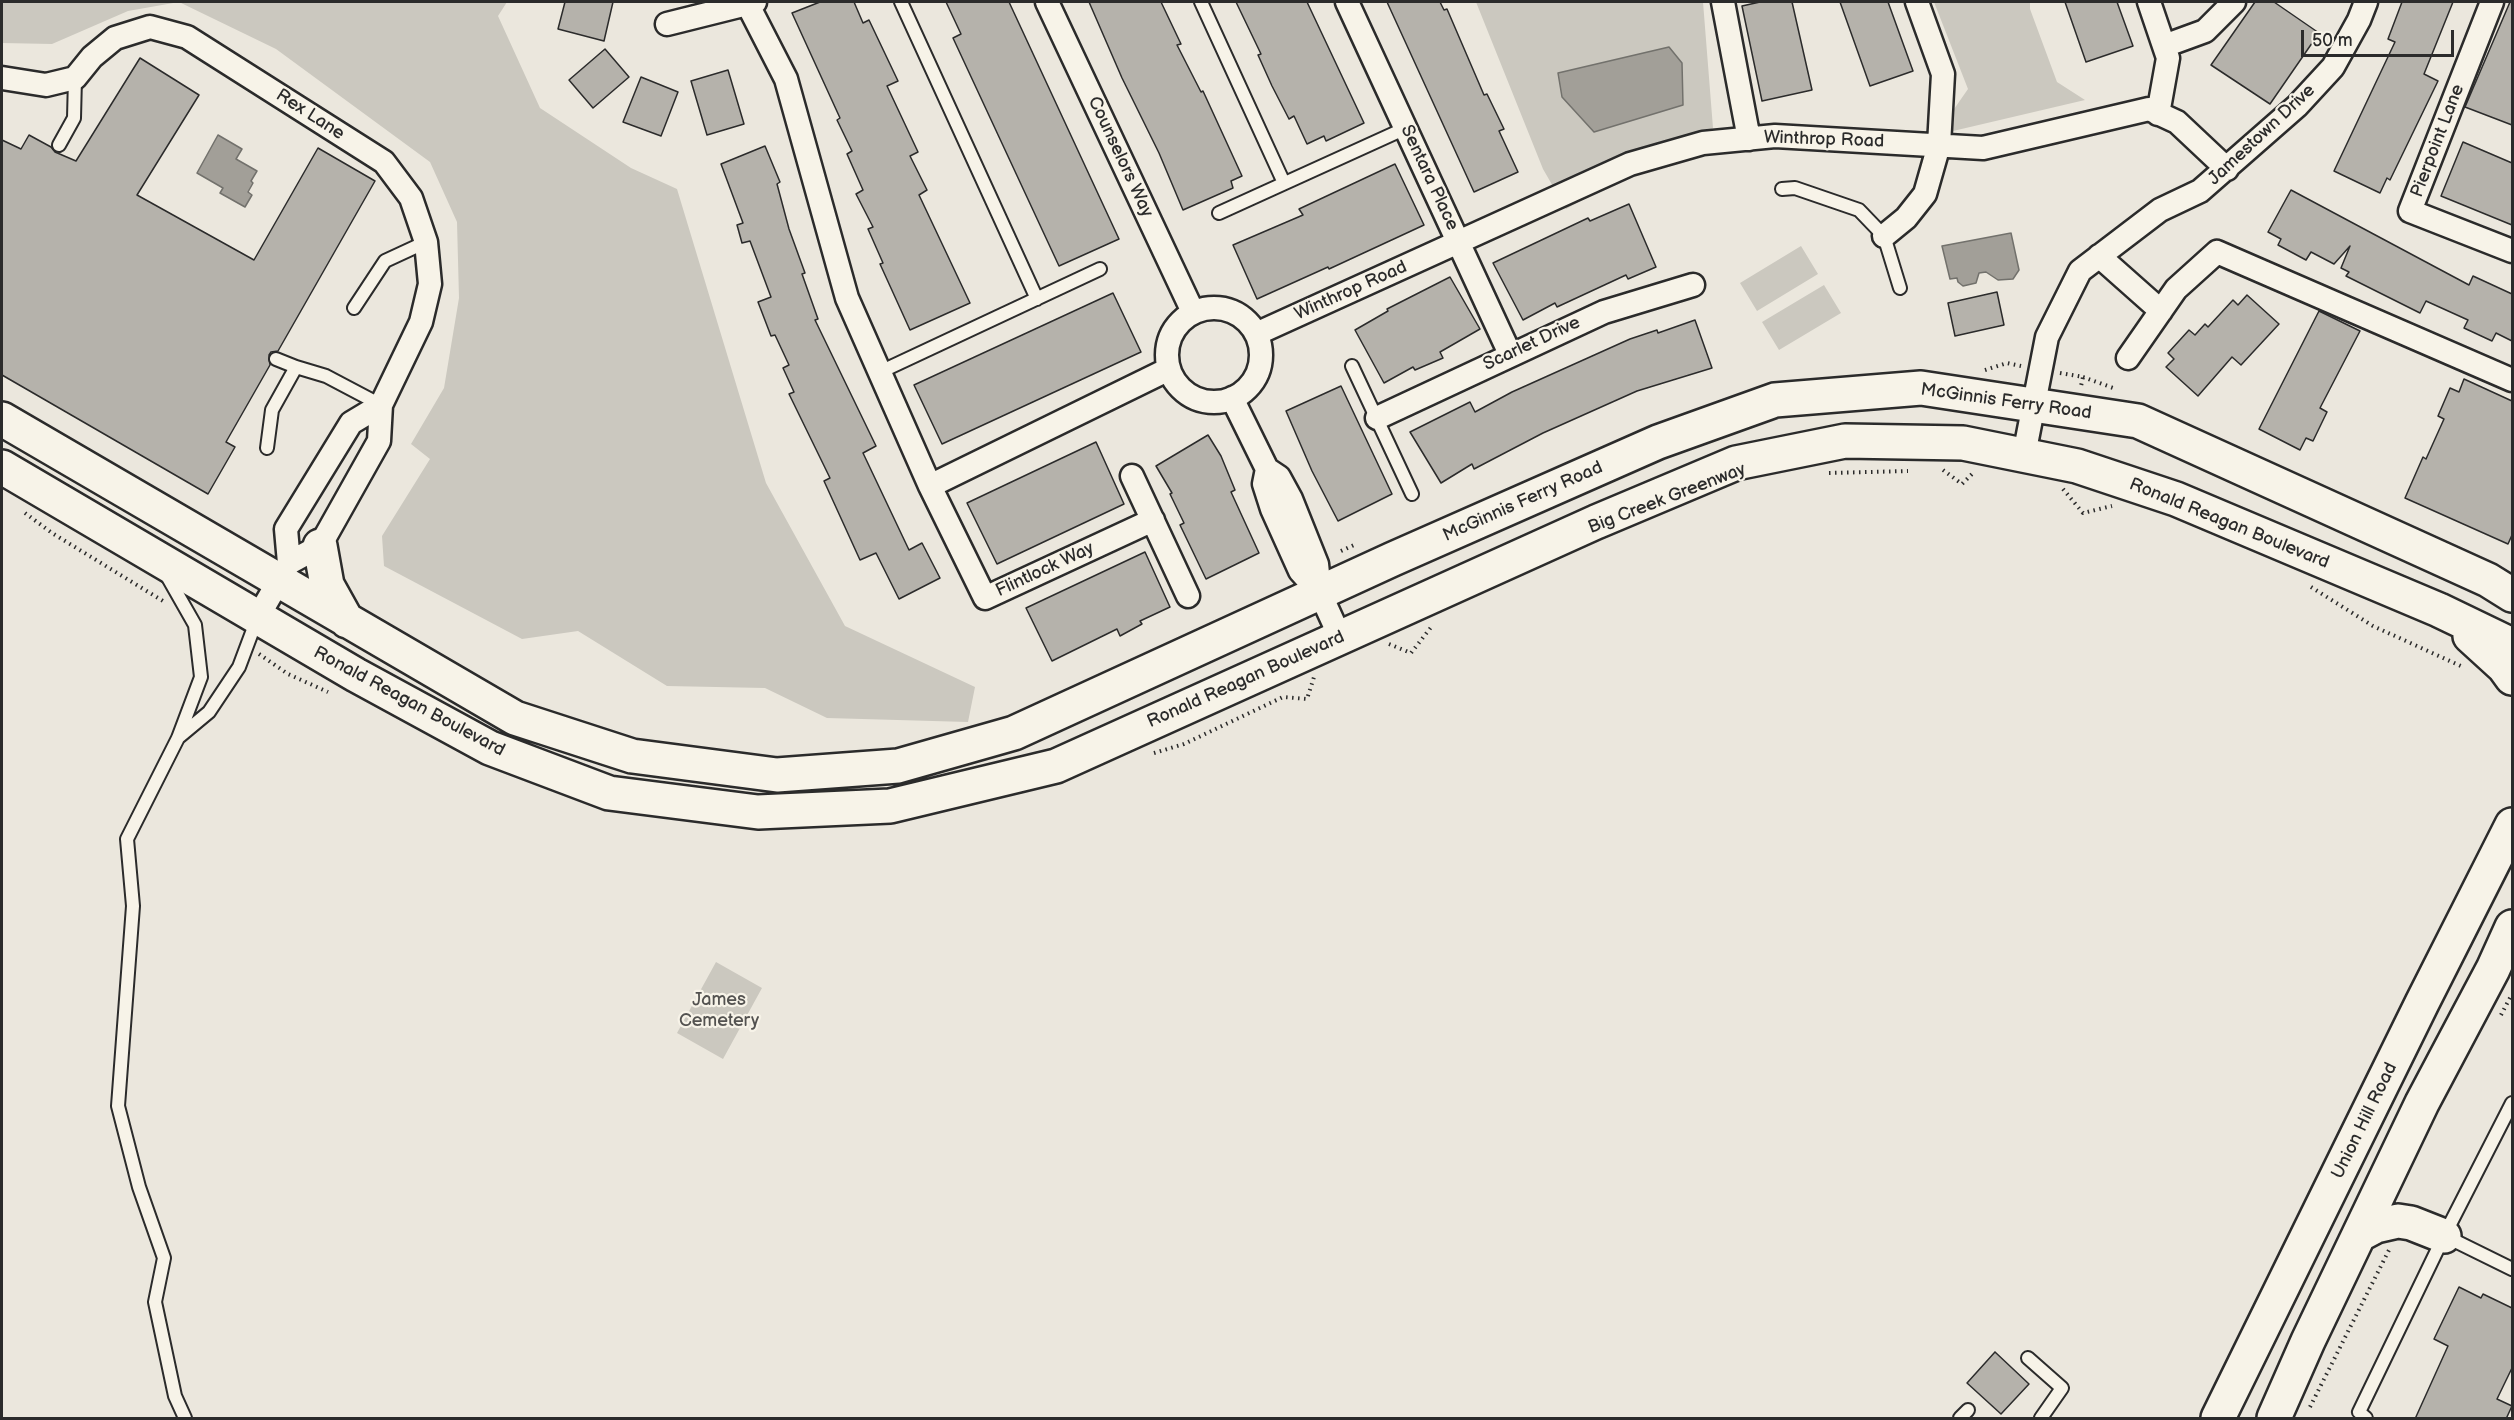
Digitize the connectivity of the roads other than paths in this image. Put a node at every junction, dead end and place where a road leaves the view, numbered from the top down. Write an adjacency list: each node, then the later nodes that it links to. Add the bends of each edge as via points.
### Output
1 (901, 2): 33 (lane)
2 (1047, 2): 36 (street, Counselors Way)
3 (1201, 2): 22 (lane)
4 (1347, 2): 17 (street, Sentara Place)
5 (1723, 2): 18 (street)
6 (1917, 2): 20 (street, via 1943,75)
7 (2149, 2): 13 (street)
8 (2235, 2): 13 (street, via 2205,31)
9 (2366, 2): 21 (street, Jamestown Drive, via 2333,67)
10 (2492, 2): 28 (street, Pierpoint Lane, via 2410,211)
11 (752, 3): 12 (street); 44 (street, via 786,79 848,298)
12 (667, 24)
13 (2164, 46): 16 (street, via 2168,58)
14 (2, 78): 15 (street, via 46,85)
15 (75, 78): 19 (lane, via 74,118); 26 (street, Rex Lane, via 115,38 150,27 187,37 384,162 411,198)
16 (2158, 114): 20 (street, Winthrop Road, via 2149,110 2122,114 1983,148); 21 (street, Winthrop Road, via 2177,122)
17 (1406, 128): 22 (lane); 27 (street, Sentara Place)
18 (1749, 139): 20 (street, Winthrop Road, via 1775,136); 27 (street, Winthrop Road, via 1703,143 1630,164)
19 (59, 145)
20 (1940, 145): 25 (street, via 1925,194 1906,218)
21 (2227, 170): 29 (street, Jamestown Drive, via 2200,191 2160,210)
22 (1284, 183): 24 (lane)
23 (1782, 189): 25 (lane, via 1795,188 1859,210)
24 (1219, 213)
25 (1884, 236): 32 (lane)
26 (426, 242): 34 (lane, via 385,261); 48 (street, Rex Lane, via 430,284 421,322)
27 (1459, 242): 37 (street, Winthrop Road); 38 (street, Sentara Place)
28 (2512, 251)
29 (2099, 256): 35 (street); 47 (street, Jamestown Drive, via 2080,271 2047,337)
30 (1100, 269): 33 (lane)
31 (1693, 285): 38 (street, Scarlet Drive, via 1604,312)
32 (1900, 288)
33 (1037, 299): 44 (lane)
34 (354, 308)
35 (2161, 311): 39 (street); 45 (street, via 2176,289 2217,252)
36 (1193, 312): 37 (street, via 1210,308 1234,312); 43 (street, via 1176,325 1170,336)
37 (1256, 334): 46 (street, via 1261,350 1257,374)
38 (1510, 354): 49 (street, Scarlet Drive)
39 (2128, 358)
40 (276, 359): 42 (lane)
41 (1352, 366): 49 (lane)
42 (296, 368): 48 (lane, via 327,376); 51 (lane, via 272,410)
43 (1169, 369): 46 (street, via 1177,384 1196,399); 55 (street)
44 (880, 372): 55 (street)
45 (2512, 380)
46 (1232, 399): 62 (street, via 1266,469 1264,484 1272,509 1300,572)
47 (2033, 404): 52 (street, Jamestown Drive); 61 (main road, McGinnis Ferry Road, via 2138,421); 62 (main road, McGinnis Ferry Road, via 1922,388 1775,400 1658,442)
48 (381, 405): 58 (street, Rex Lane, via 380,441); 60 (street, via 351,423 286,529)
49 (1377, 418): 56 (lane)
50 (2, 419): 60 (main road, Ronald Reagan Boulevard)
51 (267, 448)
52 (2024, 455): 64 (main road, Ronald Reagan Boulevard, via 2077,466 2176,499); 67 (main road, Ronald Reagan Boulevard, via 1964,443 1845,441 1736,463)
53 (2, 467): 59 (main road, Ronald Reagan Boulevard)
54 (1132, 476): 57 (street)
55 (930, 486): 57 (street, Flintlock Way, via 985,598)
56 (1412, 494)
57 (1153, 520): 63 (street)
58 (320, 546): 60 (street); 66 (main road, via 327,585)
59 (156, 558): 65 (main road, Ronald Reagan Boulevard); 70 (lane, via 195,625 201,677)
60 (284, 572): 65 (street); 66 (main road, Ronald Reagan Boulevard)
61 (2504, 588)
62 (1320, 593): 66 (main road, Ronald Reagan Boulevard, via 1014,733 898,766 777,775 632,756 515,718); 67 (street)
63 (1188, 596)
64 (2439, 610): 68 (main road, Ronald Reagan Boulevard); 69 (main road, via 2485,648)
65 (258, 617): 67 (main road, Ronald Reagan Boulevard, via 490,748 609,794 758,812 890,806 1056,766); 70 (lane, via 239,667 209,712)
66 (347, 621)
67 (1340, 638)
68 (2512, 645)
69 (2512, 678)
70 (178, 738): 79 (lane, via 127,839 133,906 118,1106 139,1187 164,1258 156,1302 175,1396)
71 (2512, 825): 81 (main road, Union Hill Road)
72 (2512, 927): 74 (main road)
73 (2512, 1103): 76 (lane)
74 (2392, 1168): 75 (main road); 76 (main road, via 2407,1206)
75 (2359, 1235): 76 (main road, via 2398,1221); 82 (main road)
76 (2444, 1236): 77 (lane); 83 (lane, via 2359,1412)
77 (2512, 1269)
78 (2028, 1358): 80 (lane, via 2062,1388)
79 (185, 1419)
80 (2041, 1419)
81 (2218, 1419)
82 (2274, 1419)
83 (2366, 1419)

